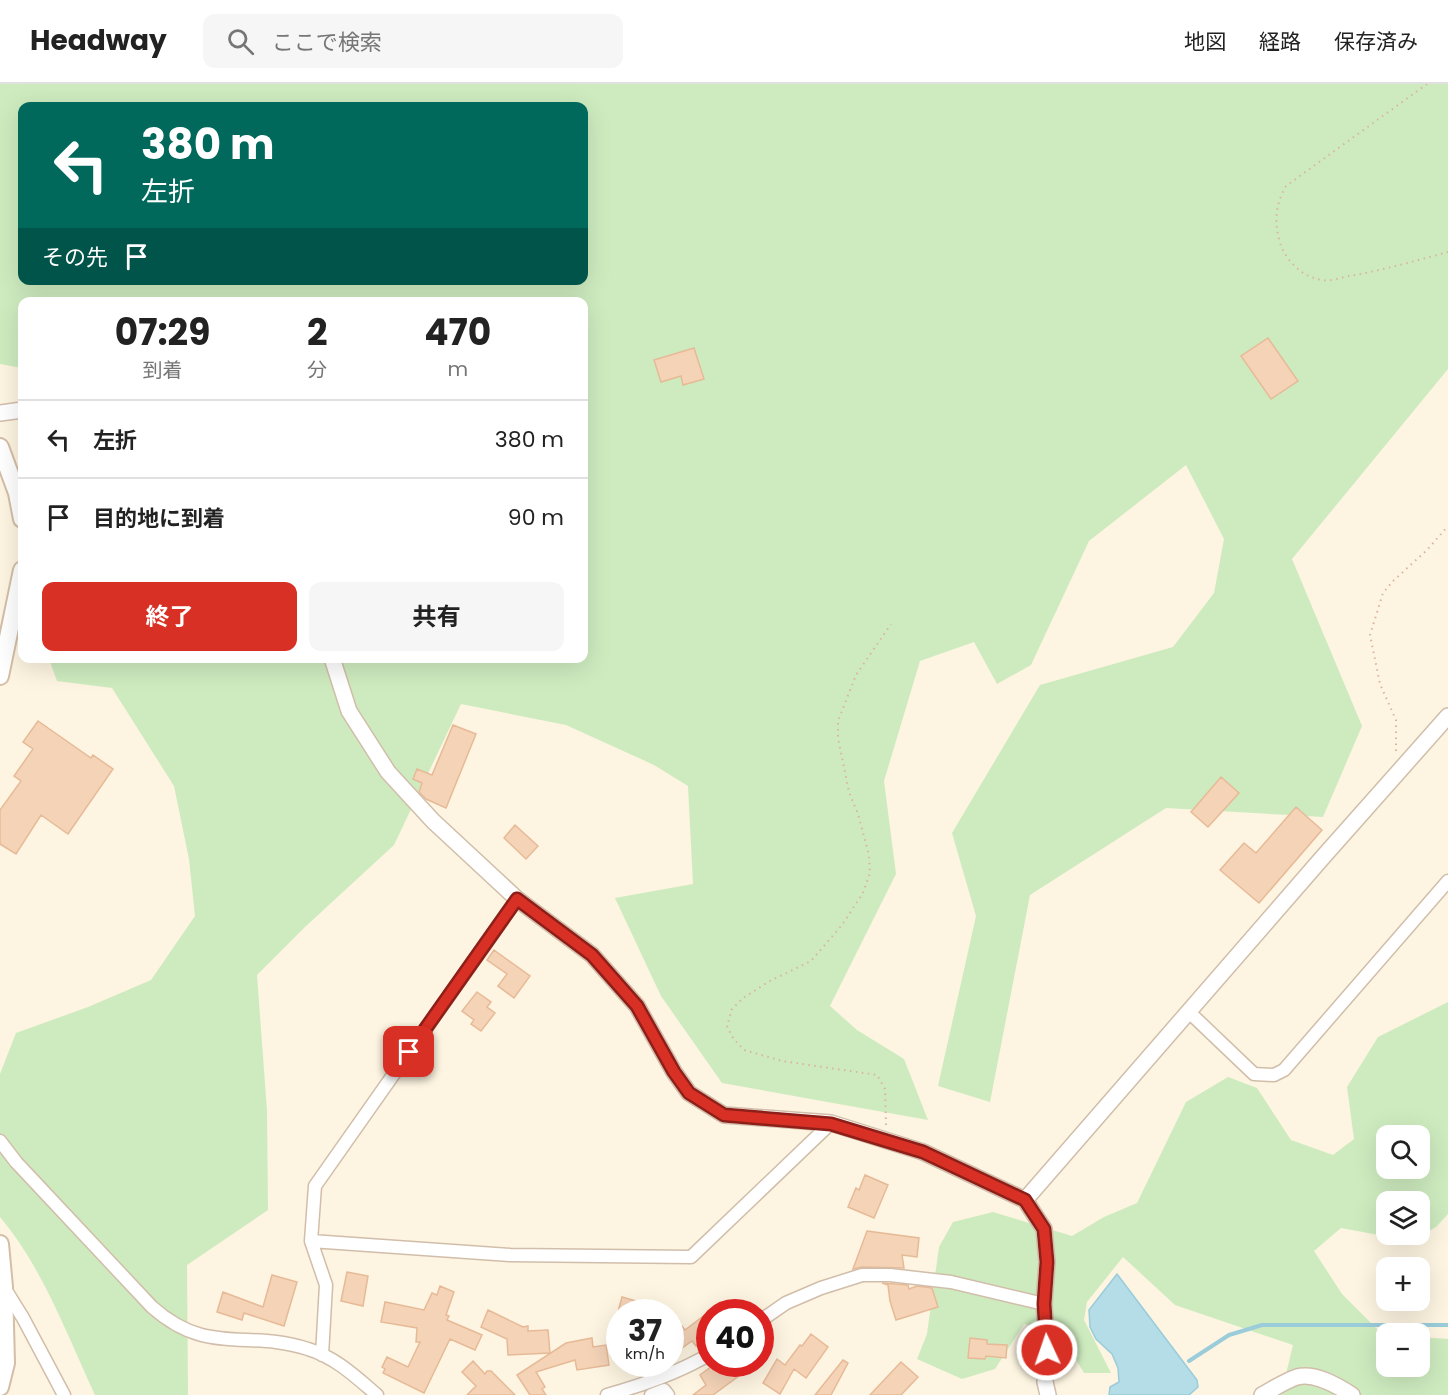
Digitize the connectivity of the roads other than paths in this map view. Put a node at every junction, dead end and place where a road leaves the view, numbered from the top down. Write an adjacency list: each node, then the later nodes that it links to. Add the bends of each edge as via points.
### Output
1 (18, 411): 2 (street)
2 (0, 413)
3 (0, 447): 4 (main road)
4 (18, 498)
5 (18, 589): 7 (main road)
6 (334, 663): 10 (street, via 350,711 388,772 433,821)
7 (0, 676)
8 (1448, 716): 11 (street)
9 (1448, 881): 11 (street, via 1284,1070 1274,1075 1254,1074)
10 (517, 899): 12 (street, via 592,955 637,1006 689,1093 724,1115); 15 (street, via 315,1186)
11 (1189, 1012): 14 (street)
12 (831, 1124): 14 (street, via 923,1152); 15 (street, via 691,1257 510,1255)
13 (0, 1141): 20 (street, via 168,1322 192,1334 227,1341 285,1343)
14 (1025, 1200): 18 (street, via 1044,1229)
15 (311, 1241): 20 (street, via 326,1285)
16 (0, 1244): 17 (main road)
17 (4, 1287): 22 (main road, via 6,1363); 23 (street)
18 (1044, 1304): 19 (street, via 951,1282 862,1275 821,1288); 28 (street)
19 (774, 1312)
20 (322, 1355): 24 (street, via 334,1360)
21 (696, 1362): 25 (street)
22 (0, 1387)
23 (64, 1395)
24 (376, 1395)
25 (608, 1395)
26 (651, 1395): 27 (street, via 664,1390)
27 (668, 1395)
28 (1048, 1395)
29 (1262, 1395): 30 (street, via 1299,1376 1335,1384)
30 (1352, 1395)

